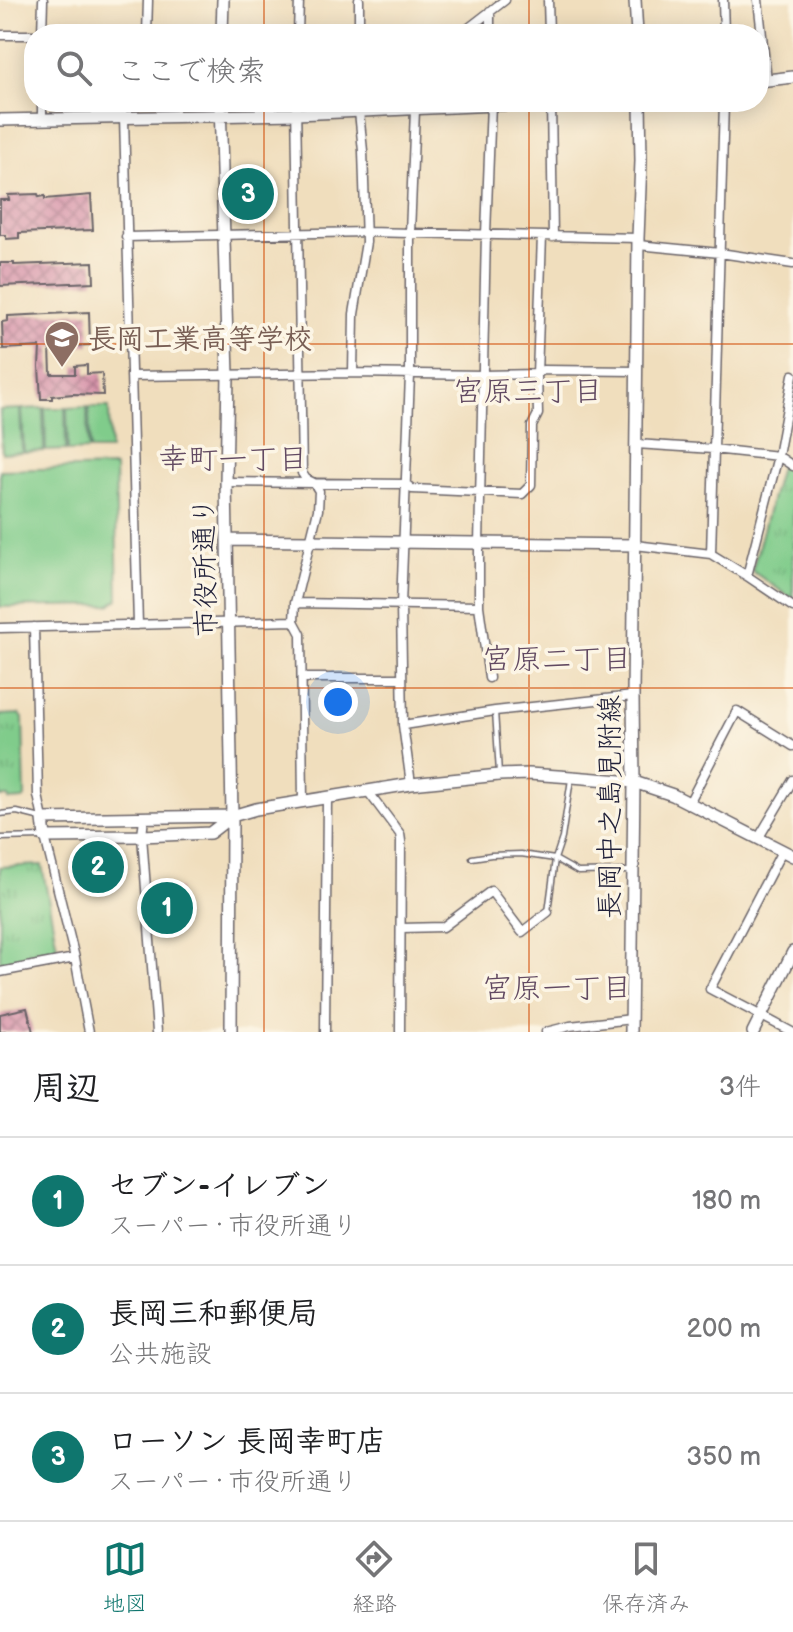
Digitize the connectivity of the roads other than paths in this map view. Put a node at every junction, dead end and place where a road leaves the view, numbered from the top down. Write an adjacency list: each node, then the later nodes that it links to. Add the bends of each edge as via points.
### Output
1 (43, 0): 12 (street)
2 (148, 0): 13 (street)
3 (223, 0): 14 (street)
4 (299, 0): 15 (street)
5 (359, 0): 16 (street)
6 (505, 0): 11 (street)
7 (548, 0): 19 (street)
8 (635, 0): 20 (street)
9 (723, 0): 21 (street)
10 (758, 0): 22 (street)
11 (490, 11): 17 (street); 18 (street)
12 (42, 24)
13 (147, 24)
14 (222, 24)
15 (298, 24)
16 (359, 24)
17 (474, 24)
18 (490, 24)
19 (549, 24)
20 (636, 24)
21 (724, 24)
22 (759, 24)
23 (0, 35): 24 (street)
24 (24, 35)
25 (793, 77): 26 (street)
26 (769, 80)
27 (42, 112): 39 (street)
28 (220, 112): 37 (street, 市役所通り)
29 (258, 112): 37 (street)
30 (296, 112): 42 (street)
31 (359, 112): 41 (street)
32 (415, 112): 43 (street)
33 (491, 112): 44 (street)
34 (555, 112): 48 (street)
35 (640, 112): 49 (street, 長岡中之島見附線)
36 (724, 112): 50 (street)
37 (220, 116): 38 (street); 45 (street, 市役所通り)
38 (124, 118): 39 (street); 47 (street)
39 (42, 119): 40 (street)
40 (0, 120)
41 (366, 232): 42 (street); 43 (street); 53 (street, via 354,314)
42 (299, 233): 45 (street); 56 (street)
43 (410, 233): 44 (street); 57 (street)
44 (486, 234): 46 (street); 58 (street)
45 (223, 235): 47 (street); 55 (street, 市役所通り)
46 (542, 236): 48 (street); 54 (street)
47 (126, 237): 60 (street)
48 (553, 237): 49 (street)
49 (638, 242): 50 (street); 52 (street, 長岡中之島見附線)
50 (720, 253): 51 (street); 63 (street)
51 (793, 264)
52 (637, 371): 54 (street); 62 (street, 長岡中之島見附線)
53 (353, 373): 56 (street); 57 (street)
54 (537, 374): 58 (street); 69 (street, via 531,485 522,494)
55 (228, 375): 56 (street); 60 (street); 66 (street, 市役所通り)
56 (300, 375): 67 (street, via 302,473)
57 (410, 375): 58 (street); 68 (street)
58 (483, 375): 69 (street)
59 (793, 375): 61 (street)
60 (131, 376): 83 (street)
61 (791, 399): 64 (street)
62 (636, 444): 63 (street); 74 (street, 長岡中之島見附線)
63 (713, 449): 64 (street); 75 (street)
64 (778, 456): 65 (street); 76 (street)
65 (793, 466)
66 (226, 482): 67 (street); 70 (street, 市役所通り)
67 (314, 483): 68 (street); 71 (street, via 318,510)
68 (406, 484): 69 (street, via 412,489); 72 (street)
69 (481, 492): 73 (street)
70 (228, 540): 71 (street); 82 (street, 市役所通り)
71 (310, 541): 72 (street); 77 (street)
72 (404, 543): 73 (street); 78 (street)
73 (479, 544): 74 (street); 79 (street)
74 (635, 545): 75 (street); 89 (street, 長岡中之島見附線)
75 (711, 554): 76 (street)
76 (747, 576): 80 (street)
77 (295, 603): 78 (street); 81 (street)
78 (401, 605): 79 (street); 87 (street)
79 (479, 606): 88 (street)
80 (793, 607)
81 (294, 621): 82 (street); 86 (street, via 301,634)
82 (229, 622): 83 (street); 103 (street, 市役所通り)
83 (138, 625): 84 (street)
84 (34, 627): 85 (street); 105 (street)
85 (0, 628)
86 (303, 678): 87 (street); 100 (street)
87 (402, 678): 91 (street)
88 (489, 678)
89 (633, 696): 90 (street); 96 (street, 長岡中之島見附線)
90 (495, 711): 91 (street); 93 (lane)
91 (403, 725): 97 (street)
92 (793, 746): 101 (street, via 737,711)
93 (499, 775): 94 (street); 97 (street)
94 (572, 777): 96 (street); 112 (lane)
95 (793, 780): 109 (street)
96 (634, 782): 101 (street); 113 (street, 長岡中之島見附線)
97 (411, 784): 98 (street)
98 (367, 790): 99 (street); 115 (street, via 400,834)
99 (327, 798): 100 (street); 124 (street)
100 (303, 802): 103 (street)
101 (689, 803): 109 (street)
102 (0, 814): 105 (lane)
103 (232, 816): 104 (street); 106 (street, via 210,833); 123 (street, 市役所通り)
104 (144, 818): 105 (street); 106 (street)
105 (43, 819): 107 (street)
106 (142, 836): 107 (street); 122 (street)
107 (45, 837): 108 (lane); 117 (street)
108 (0, 838)
109 (758, 839): 110 (street)
110 (787, 854): 119 (street, via 710,989)
111 (472, 858): 112 (lane, via 521,854)
112 (555, 859): 113 (lane, via 578,872); 114 (lane)
113 (633, 871): 120 (street, 長岡中之島見附線)
114 (548, 912): 115 (street, via 522,932 491,891 443,927)
115 (402, 928): 125 (street)
116 (793, 952): 119 (street)
117 (75, 958): 118 (street); 121 (street)
118 (0, 972)
119 (762, 1016): 128 (street); 129 (street)
120 (632, 1019): 126 (street); 127 (street, 長岡中之島見附線)
121 (89, 1032)
122 (157, 1032)
123 (231, 1032)
124 (325, 1032)
125 (400, 1032)
126 (546, 1032)
127 (631, 1032)
128 (753, 1032)
129 (792, 1032)

